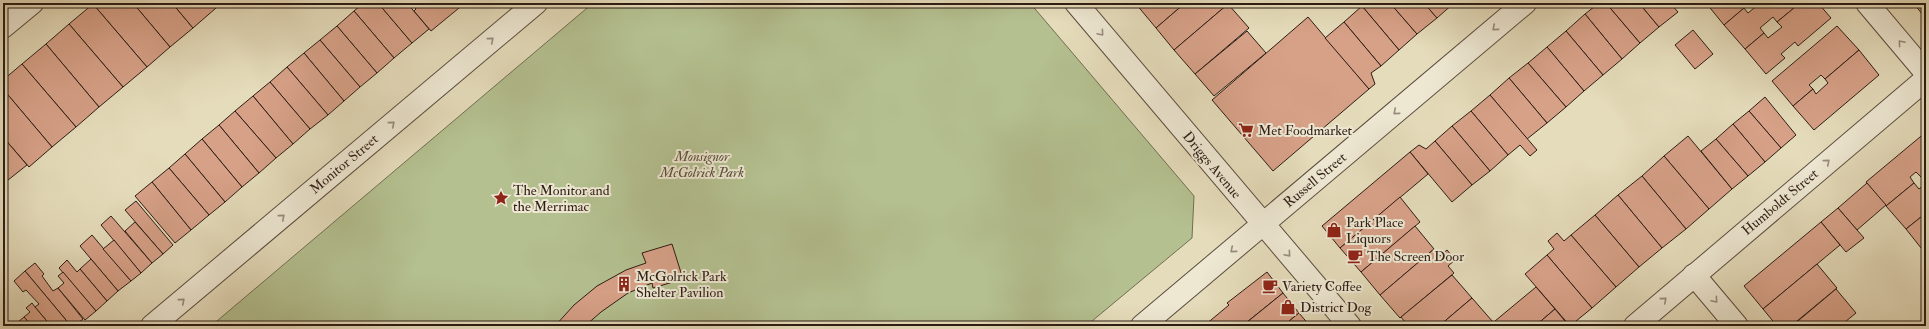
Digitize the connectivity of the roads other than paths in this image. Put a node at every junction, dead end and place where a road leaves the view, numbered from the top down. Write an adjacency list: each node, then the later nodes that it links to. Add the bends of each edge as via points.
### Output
1 (32, 3): 6 (street)
2 (536, 3): 11 (street, Monitor Street, one-way to 2)
3 (1076, 3): 9 (street, Driggs Avenue, one-way to 9)
4 (1525, 3): 9 (street, Russell Street, one-way to 9)
5 (1867, 3): 7 (street, one-way to 5)
6 (3, 27)
7 (1926, 73)
8 (1926, 79): 10 (street, Humboldt Street, one-way to 8)
9 (1263, 225): 12 (street, Russell Street, one-way to 12); 13 (street, Driggs Avenue, one-way to 13)
10 (1694, 275): 14 (street, Humboldt Street, one-way to 10); 15 (street, one-way to 15)
11 (152, 326)
12 (1142, 326)
13 (1350, 326)
14 (1634, 326)
15 (1737, 326)

